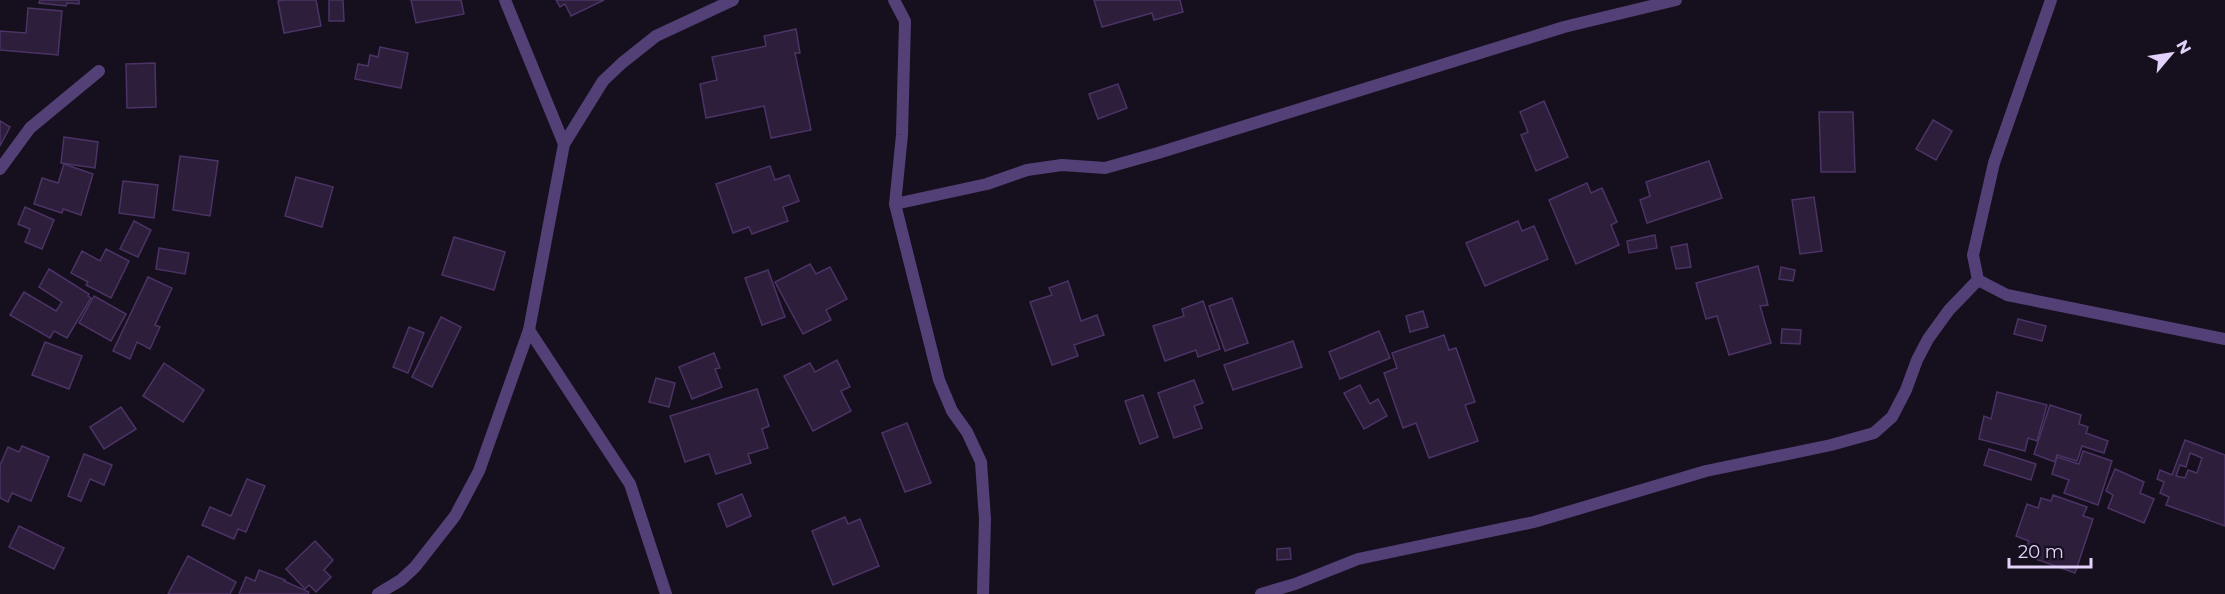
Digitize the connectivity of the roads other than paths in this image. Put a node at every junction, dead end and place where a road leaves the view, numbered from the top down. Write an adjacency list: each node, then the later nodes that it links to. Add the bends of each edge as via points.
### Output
1 (505, 0): 7 (street)
2 (733, 0): 7 (street, via 657,36 622,63 603,81)
3 (894, 0): 9 (street, via 905,21 902,135)
4 (1677, 0): 9 (street, via 1564,27 1105,168 1062,165 1027,170 987,184)
5 (2051, 0): 10 (street, via 1994,163 1973,255)
6 (99, 70): 8 (street, via 30,128)
7 (564, 144): 11 (street)
8 (0, 170)
9 (895, 204): 15 (street, via 939,380 981,462 985,519)
10 (1978, 280): 12 (street, via 2007,295); 16 (street, via 1928,339 1892,417 1874,433 1706,471 1534,522 1358,559)
11 (530, 330): 13 (street, via 479,471 455,516 415,567); 14 (street, via 630,484)
12 (2225, 339)
13 (378, 594)
14 (666, 594)
15 (983, 594)
16 (1261, 594)

